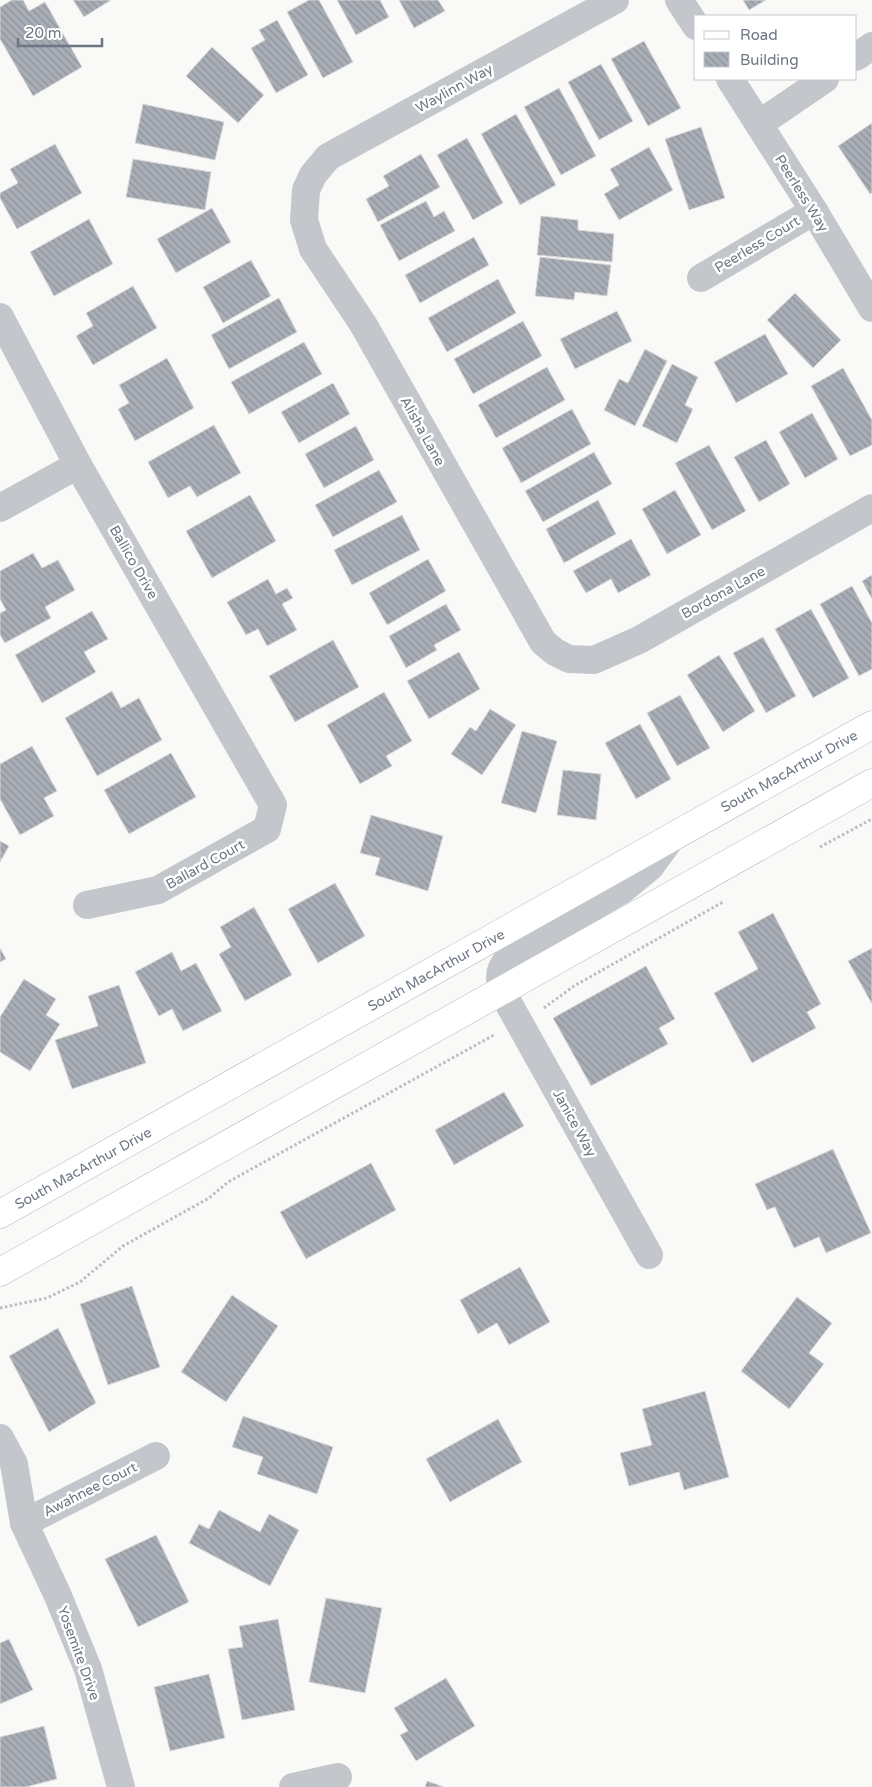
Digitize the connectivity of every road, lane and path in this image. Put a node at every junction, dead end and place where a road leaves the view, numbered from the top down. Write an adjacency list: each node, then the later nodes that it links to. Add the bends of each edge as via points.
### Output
1 (615, 0): 9 (street, Waylinn Way, via 328,157)
2 (679, 0): 3 (street)
3 (694, 23)
4 (872, 46): 5 (street)
5 (857, 56)
6 (731, 80): 8 (street, Peerless Way)
7 (824, 80): 8 (street)
8 (759, 124): 10 (street, Peerless Way)
9 (306, 190): 17 (street, Alisha Lane, via 304,220 313,249 363,324 543,642)
10 (814, 210): 11 (street, Peerless Court); 12 (street, Peerless Way)
11 (701, 278)
12 (872, 308)
13 (0, 317): 14 (street, Ballico Drive)
14 (78, 465): 15 (street); 20 (street, Ballico Drive)
15 (0, 508)
16 (872, 508): 17 (street, Bordona Lane, via 638,640 594,660)
17 (569, 659)
18 (872, 725): 22 (main road, South MacArthur Drive)
19 (872, 783): 26 (main road)
20 (272, 805): 25 (street, Ballard Court, via 267,829 158,890)
21 (872, 819): 23 (path)
22 (672, 837): 26 (street, via 650,867 622,890 510,956 502,965 499,977); 28 (main road, South MacArthur Drive)
23 (814, 851)
24 (728, 898): 27 (path, via 574,986)
25 (87, 905)
26 (501, 990): 27 (street, Janice Way); 30 (main road)
27 (519, 1022): 29 (street, Janice Way); 31 (path, via 228,1182 209,1198 123,1246 80,1282 47,1298)
28 (0, 1214)
29 (649, 1255)
30 (0, 1272)
31 (0, 1308)
32 (0, 1438): 35 (street, Yosemite Drive, via 14,1464)
33 (156, 1456): 35 (street, Awahnee Court)
34 (0, 1498): 35 (street, Yosemite Drive)
35 (24, 1523): 37 (street, Yosemite Drive, via 88,1669)
36 (338, 1777): 38 (street)
37 (120, 1787)
38 (293, 1787)

